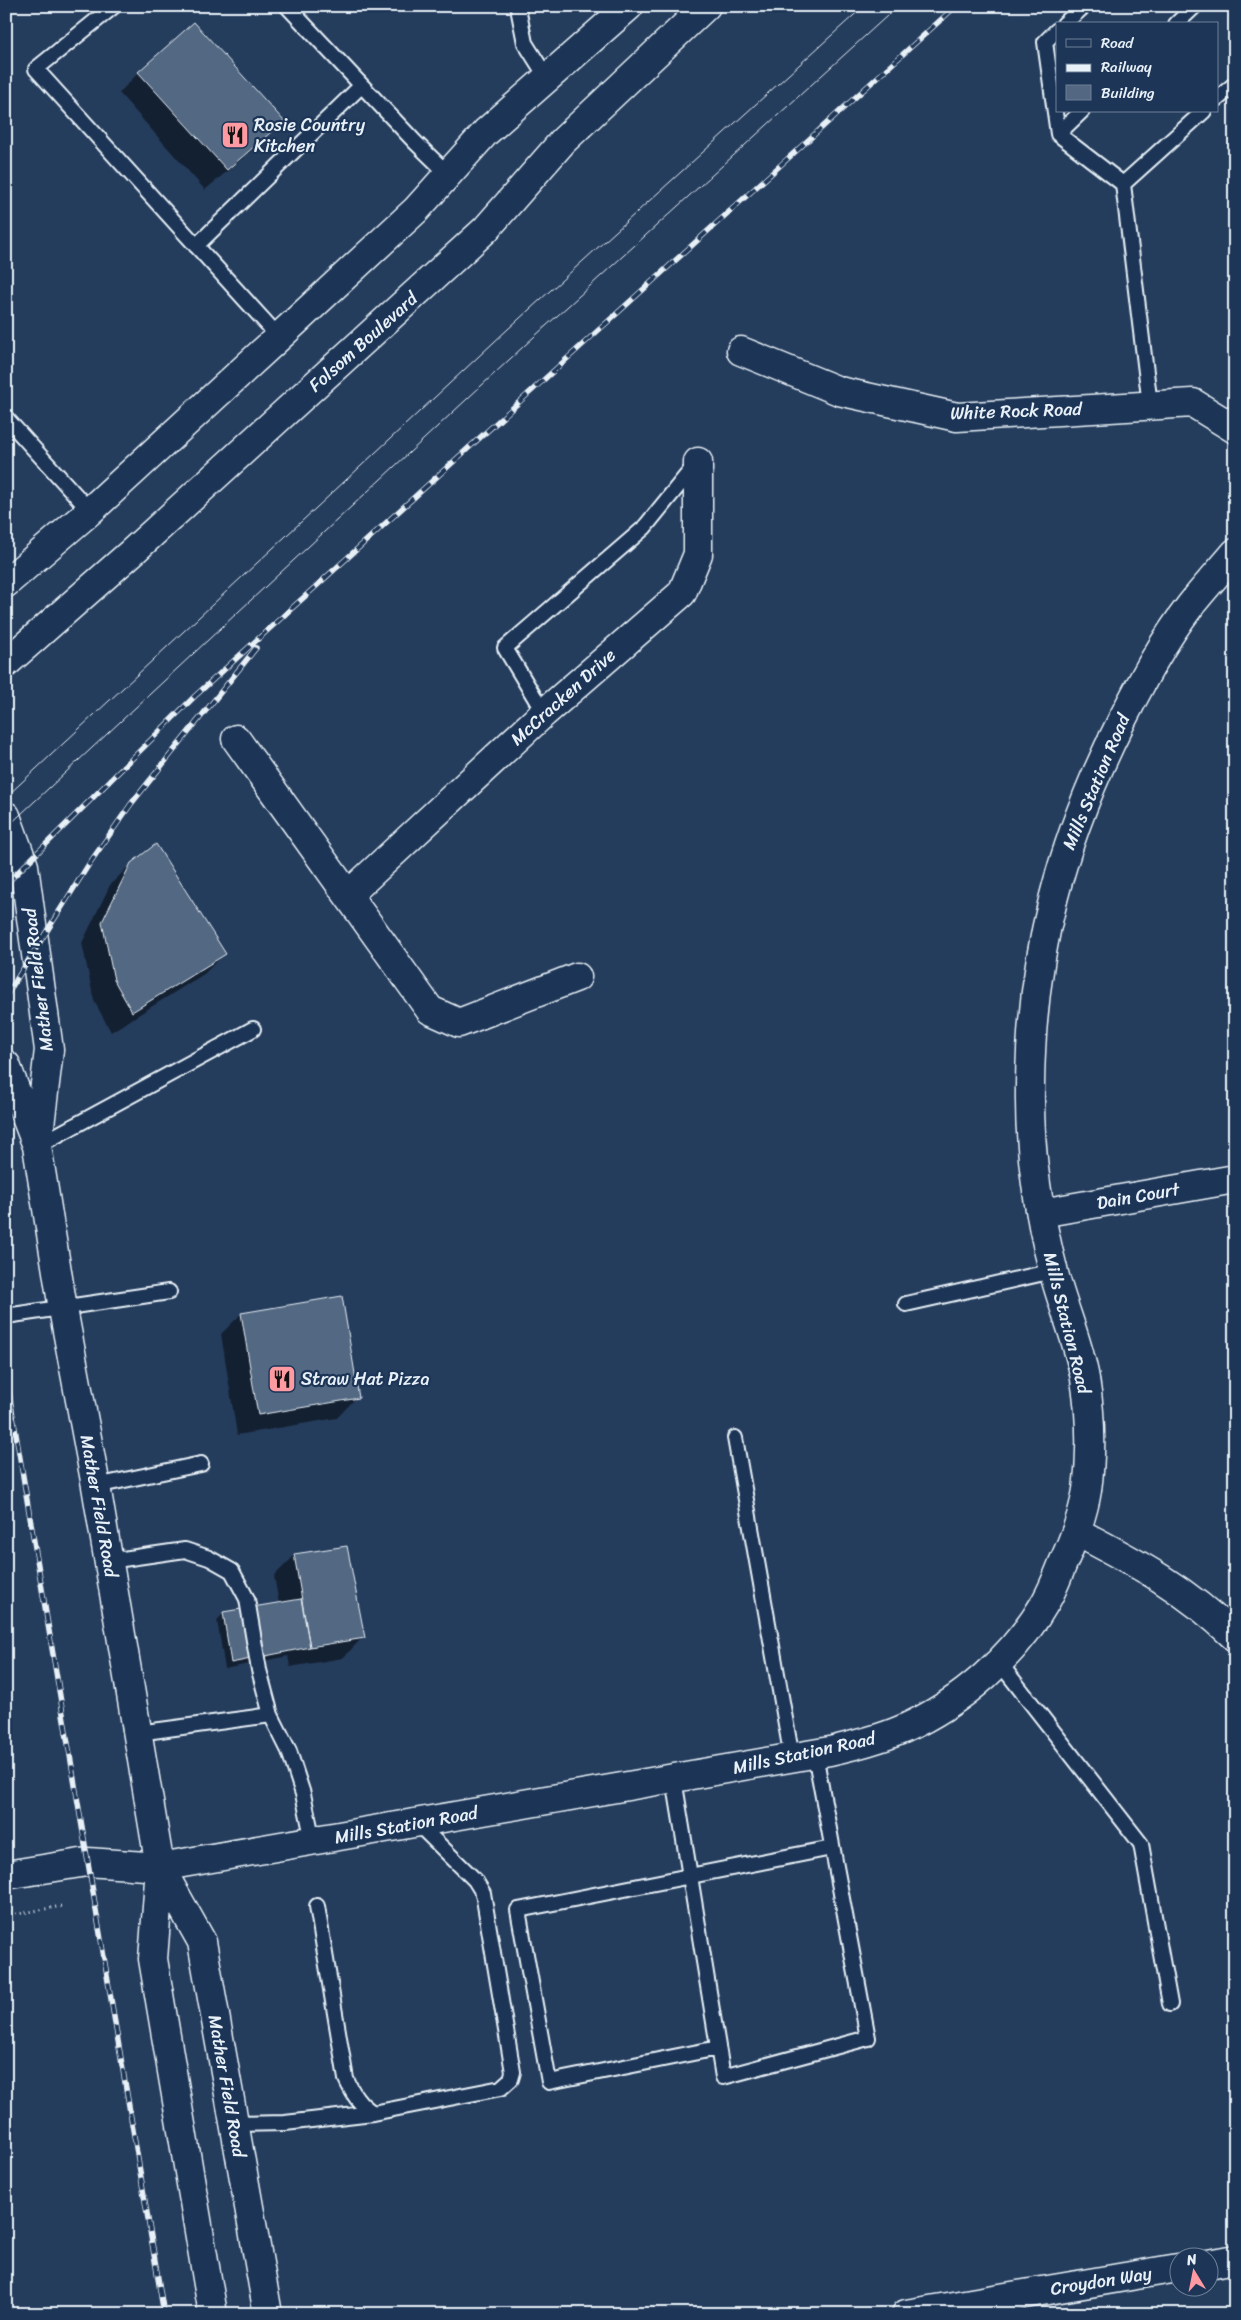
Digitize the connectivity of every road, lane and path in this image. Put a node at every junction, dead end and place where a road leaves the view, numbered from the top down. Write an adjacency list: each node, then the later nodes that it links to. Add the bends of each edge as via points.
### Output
1 (114, 6): 20 (lane, via 36,69)
2 (287, 6): 13 (lane)
3 (629, 6): 11 (street)
4 (706, 6): 30 (street, Folsom Boulevard, via 563,141 486,229)
5 (1084, 6): 8 (lane)
6 (1195, 6): 9 (lane)
7 (518, 7): 11 (lane, via 525,43)
8 (1066, 22)
9 (1178, 22)
10 (1056, 31): 17 (lane, via 1045,42)
11 (547, 78): 18 (street, via 486,132)
12 (1235, 84): 14 (lane)
13 (361, 86): 18 (lane); 20 (lane)
14 (1218, 98)
15 (1081, 112): 17 (lane)
16 (1203, 112): 19 (lane)
17 (1058, 134): 19 (lane)
18 (449, 175): 21 (street, via 416,210)
19 (1123, 184): 23 (lane)
20 (196, 246): 21 (lane)
21 (279, 337): 27 (street)
22 (741, 351): 23 (street, White Rock Road, via 839,391 956,417)
23 (1150, 405): 25 (street, White Rock Road, via 1193,403)
24 (6, 418): 27 (lane)
25 (1235, 429)
26 (698, 462): 31 (street, McCracken Drive, via 698,554 682,593); 31 (lane, via 644,528 505,648)
27 (90, 511): 29 (street)
28 (1235, 553): 40 (street, Mills Station Road, via 1188,608 1143,678 1076,820 1064,857 1044,933 1033,1011 1030,1090 1034,1168)
29 (6, 583)
30 (6, 663)
31 (544, 713): 34 (street, McCracken Drive)
32 (236, 739): 34 (street)
33 (6, 816): 38 (street, Mather Field Road, via 24,866 49,1050)
34 (348, 896): 35 (street, via 430,1010 460,1024)
35 (577, 977)
36 (253, 1029): 38 (lane)
37 (6, 1065): 38 (street, Mather Field Road)
38 (37, 1146): 44 (street, Mather Field Road)
39 (1235, 1179): 40 (street, Dain Court)
40 (1041, 1213): 41 (street, Mills Station Road)
41 (1053, 1271): 43 (lane); 49 (street, Mills Station Road, via 1084,1377 1089,1416 1087,1492)
42 (169, 1292): 44 (lane)
43 (906, 1304)
44 (63, 1309): 45 (lane); 48 (street, Mather Field Road)
45 (6, 1316)
46 (735, 1438): 55 (lane)
47 (202, 1464): 48 (lane)
48 (96, 1486): 50 (street, Mather Field Road)
49 (1077, 1532): 51 (street, via 1175,1587); 52 (street, Mills Station Road, via 1046,1601)
50 (108, 1562): 53 (lane, via 185,1550 210,1558 232,1571 247,1599); 54 (street, Mather Field Road)
51 (1235, 1638)
52 (999, 1662): 55 (street, Mills Station Road, via 970,1688 904,1728 868,1742); 66 (lane, via 1141,1844)
53 (271, 1715): 54 (lane); 58 (lane, via 289,1751)
54 (138, 1733): 60 (street, Mather Field Road)
55 (804, 1756): 56 (street, Mills Station Road); 59 (lane)
56 (674, 1779): 57 (street, Mills Station Road); 62 (lane)
57 (417, 1823): 58 (street, Mills Station Road); 68 (lane, via 475,1880 483,1893 514,2072 512,2079 501,2088)
58 (313, 1841): 60 (street, Mills Station Road)
59 (832, 1848): 62 (lane); 67 (lane, via 868,2038 723,2077)
60 (160, 1867): 61 (street, Mills Station Road, via 87,1862); 69 (street, Mather Field Road, via 202,1942); 73 (street, Mather Field Road, via 153,1959)
61 (6, 1875)
62 (690, 1877): 67 (lane); 67 (lane, via 518,1910 549,2082)
63 (62, 1906): 65 (path)
64 (317, 1906): 68 (lane, via 346,2079 362,2106)
65 (6, 1916)
66 (1170, 2004)
67 (718, 2048)
68 (373, 2113): 69 (lane, via 286,2123)
69 (234, 2124): 74 (street, Mather Field Road)
70 (1235, 2259): 71 (street)
71 (1218, 2262)
72 (1168, 2270): 75 (street, Croydon Way)
73 (212, 2314)
74 (268, 2314)
75 (906, 2314)

